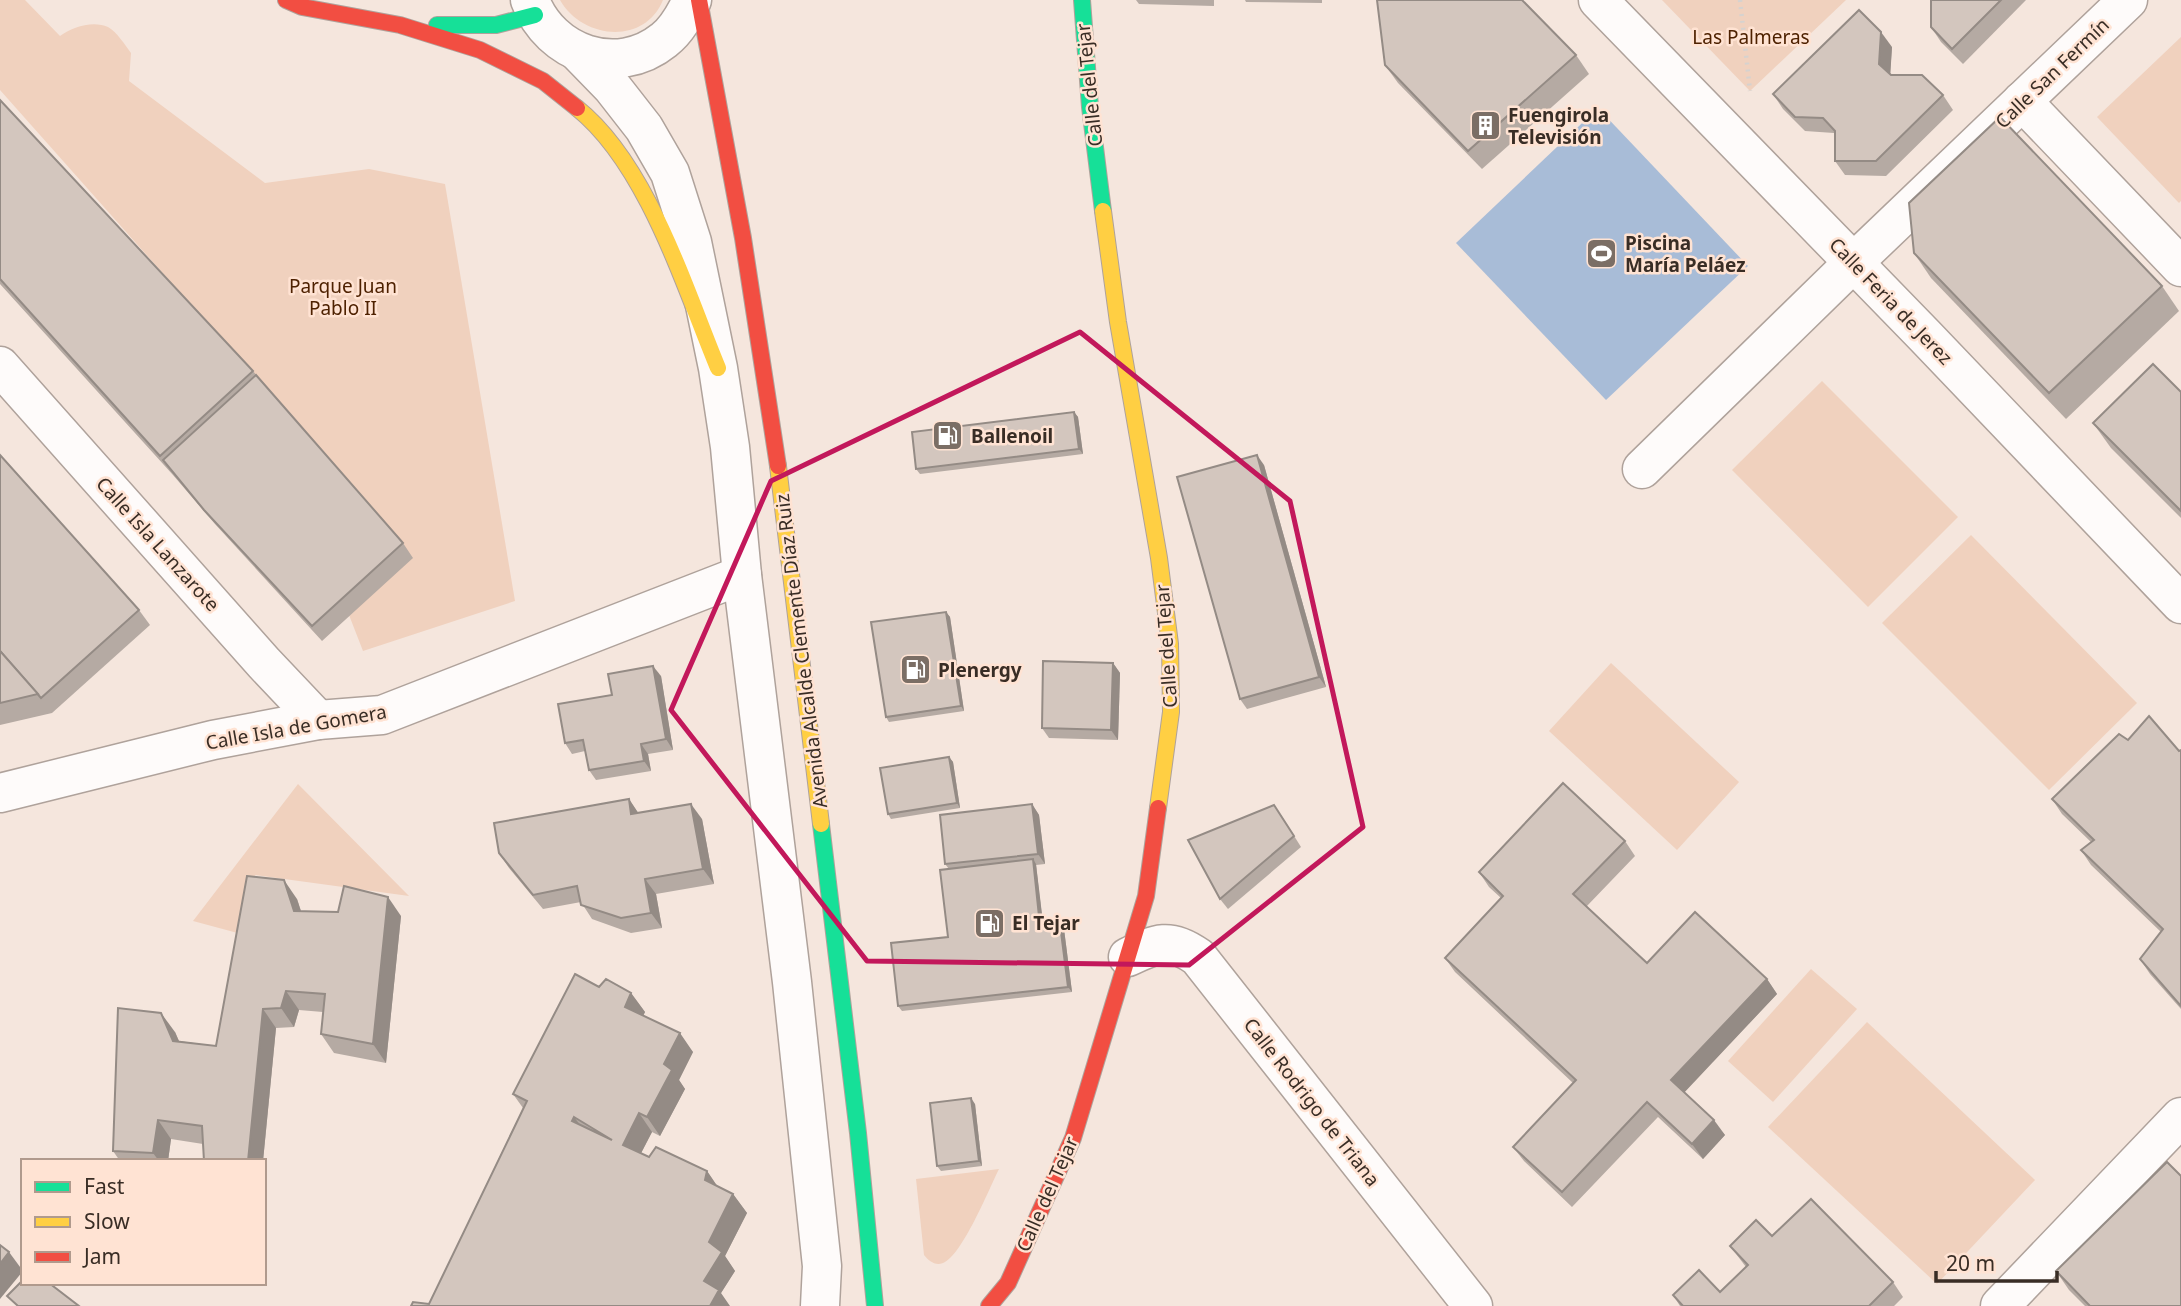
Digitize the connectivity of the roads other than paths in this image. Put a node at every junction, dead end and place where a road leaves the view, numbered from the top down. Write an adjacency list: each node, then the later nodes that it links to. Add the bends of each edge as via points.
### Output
1 (286, 0): 8 (main road)
2 (692, 0): 9 (street, via 684,18 664,40 637,54 608,58)
3 (699, 0): 24 (main road, Avenida Alcalde Clemente Díaz Ruiz, via 775,442)
4 (1082, 0): 20 (main road, Calle del Tejar, via 1090,107 1118,322 1170,644 1171,712 1146,896)
5 (1598, 0): 11 (street, Calle Feria de Jerez)
6 (2128, 0): 10 (street, Calle San Fermín)
7 (532, 7): 8 (main road, via 496,25); 9 (street, via 553,37)
8 (400, 25): 14 (main road, via 505,62 543,81 592,120 634,175 670,248)
9 (578, 52): 14 (street, via 644,128 670,173 692,242)
10 (2022, 101): 11 (street, Calle San Fermín); 12 (street)
11 (1854, 262): 15 (street, Calle San Fermín); 17 (street, Calle Feria de Jerez)
12 (2181, 267)
13 (0, 366): 18 (street, Calle Isla Lanzarote)
14 (718, 368): 16 (street)
15 (1642, 469)
16 (742, 575): 18 (street, Calle Isla de Gomera, via 382,715); 23 (street, via 792,982 822,1266)
17 (2181, 604)
18 (318, 720): 19 (street, Calle Isla de Gomera, via 213,740)
19 (0, 793)
20 (1128, 957): 25 (main road, Calle del Tejar, via 1073,1138 1008,1283); 26 (street, Calle Rodrigo de Triana, via 1165,942 1183,946 1198,957)
21 (2175, 1135): 22 (street)
22 (2021, 1298)
23 (820, 1306)
24 (875, 1306)
25 (989, 1306)
26 (1473, 1306)

